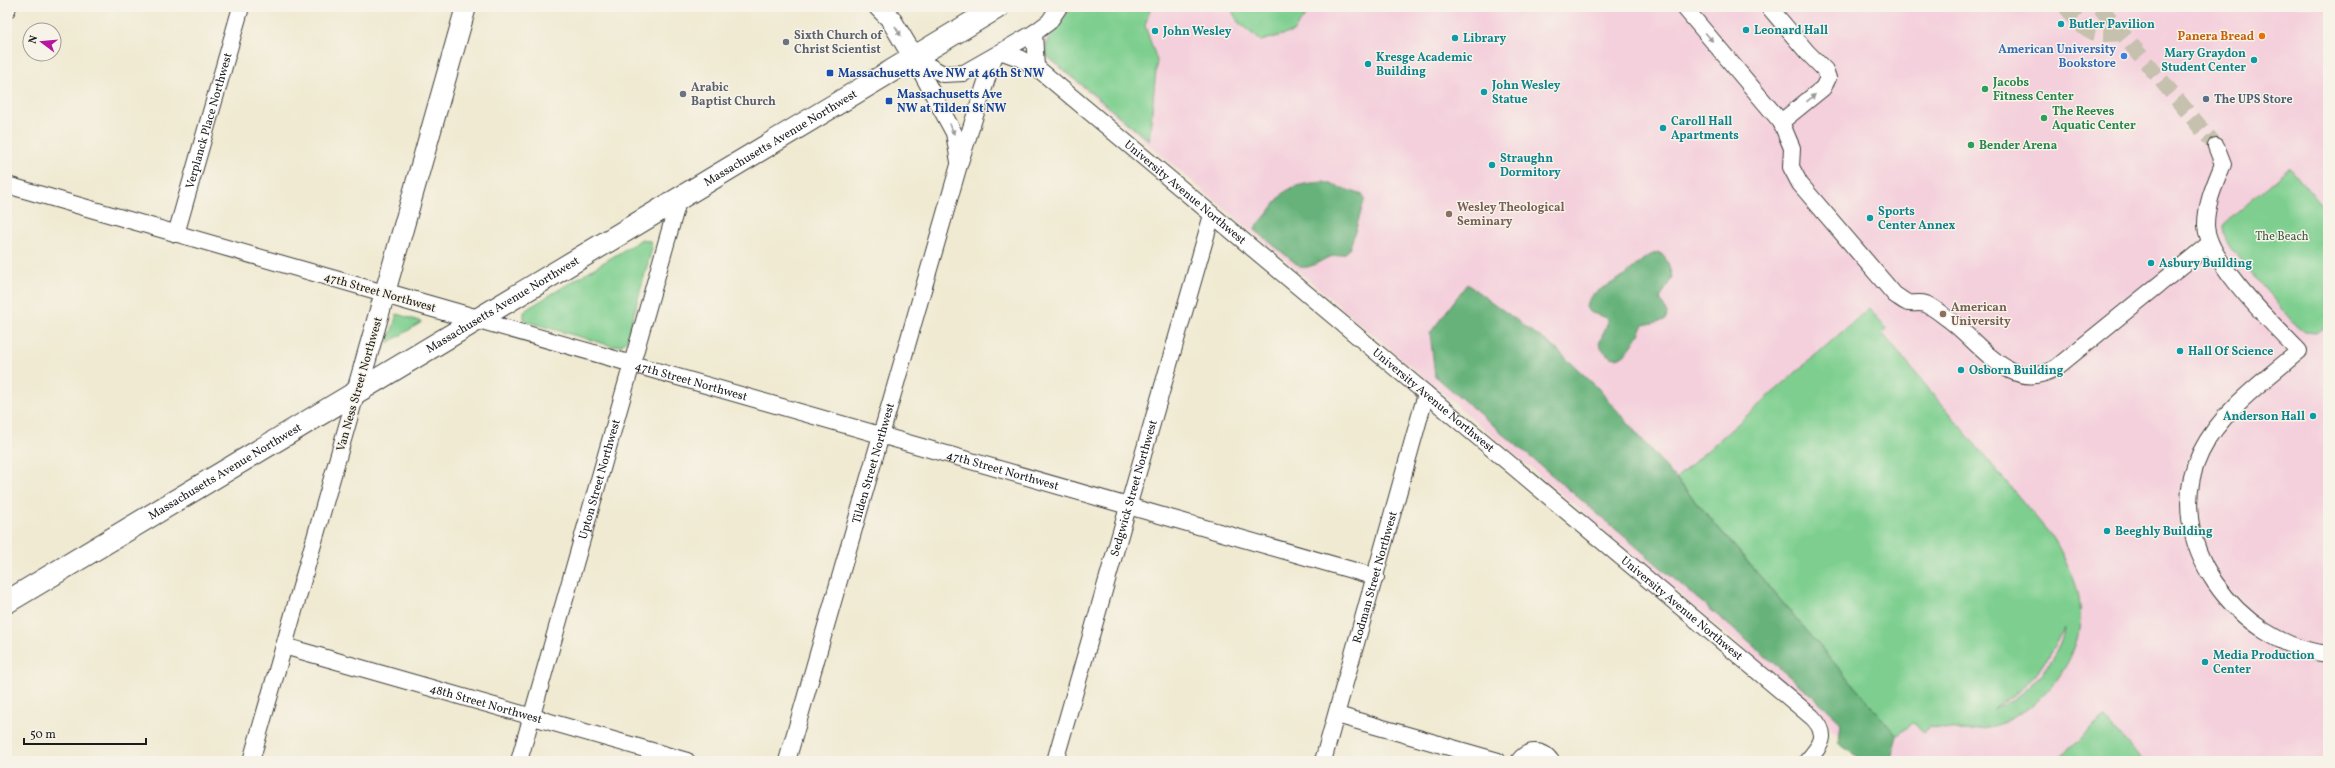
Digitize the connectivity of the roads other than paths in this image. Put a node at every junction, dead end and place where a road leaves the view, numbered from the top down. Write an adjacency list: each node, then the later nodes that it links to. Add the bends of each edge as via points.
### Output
1 (8, 7): 9 (street)
2 (241, 7): 20 (street, Verplanck Place Northwest)
3 (466, 7): 22 (street, Van Ness Street Northwest)
4 (879, 7): 12 (street, one-way to 12, via 890,18)
5 (998, 7): 12 (main road, Massachusetts Avenue Northwest)
6 (1059, 7): 10 (street, via 1049,22)
7 (1684, 7): 14 (street, one-way to 14)
8 (1769, 7): 14 (street, one-way to 8, via 1823,88 1828,78 1825,70)
9 (7, 10)
10 (1034, 33): 11 (street); 13 (street)
11 (998, 54): 12 (street, via 964,73 950,75 936,71); 13 (street, University Avenue Northwest); 16 (street, Tilden Street Northwest)
12 (914, 58): 16 (street, Tilden Street Northwest, one-way to 16, via 954,134); 18 (main road, Massachusetts Avenue Northwest)
13 (1036, 67): 19 (street, University Avenue Northwest)
14 (1781, 122): 21 (street, via 1792,148 1791,167 1800,184 1895,294 1907,303 1926,304 1957,324 1997,362 2013,373 2030,377 2045,374 2057,367)
15 (2216, 146): 21 (street, via 2223,164 2209,200 2206,226)
16 (959, 165): 27 (street, Tilden Street Northwest)
17 (7, 185): 20 (street, 47th Street Northwest)
18 (679, 198): 23 (main road, Massachusetts Avenue Northwest); 24 (street, Upton Street Northwest)
19 (1212, 215): 26 (street, University Avenue Northwest); 28 (street, Sedgwick Street Northwest)
20 (176, 234): 22 (street, 47th Street Northwest)
21 (2209, 244): 32 (street, via 2221,263 2299,351 2226,416 2206,443 2194,468 2189,497 2195,546 2215,582 2258,628 2285,643)
22 (384, 293): 23 (street, 47th Street Northwest); 25 (street, Van Ness Street Northwest)
23 (475, 319): 24 (street, 47th Street Northwest); 25 (main road, Massachusetts Avenue Northwest)
24 (632, 364): 27 (street, 47th Street Northwest); 34 (street, Upton Street Northwest)
25 (357, 391): 30 (main road, Massachusetts Avenue Northwest); 31 (street, Van Ness Street Northwest)
26 (1426, 394): 29 (street, Rodman Street Northwest); 44 (street, University Avenue Northwest, via 1820,725 1820,745)
27 (881, 435): 28 (street, 47th Street Northwest); 38 (street, Tilden Street Northwest)
28 (1128, 506): 29 (street, 47th Street Northwest); 39 (street, Sedgwick Street Northwest)
29 (1376, 577): 33 (street, Rodman Street Northwest)
30 (7, 602)
31 (284, 646): 34 (street, 48th Street Northwest); 35 (street, Van Ness Street Northwest)
32 (2328, 654)
33 (1337, 715): 40 (street, Rodman Street Northwest); 41 (street)
34 (532, 716): 36 (street, Upton Street Northwest); 37 (street, 48th Street Northwest)
35 (251, 761)
36 (519, 761)
37 (687, 761)
38 (787, 761)
39 (1055, 761)
40 (1323, 761)
41 (1498, 761)
42 (1519, 761): 43 (street, via 1523,755 1534,751 1546,755)
43 (1551, 761)
44 (1807, 761)

